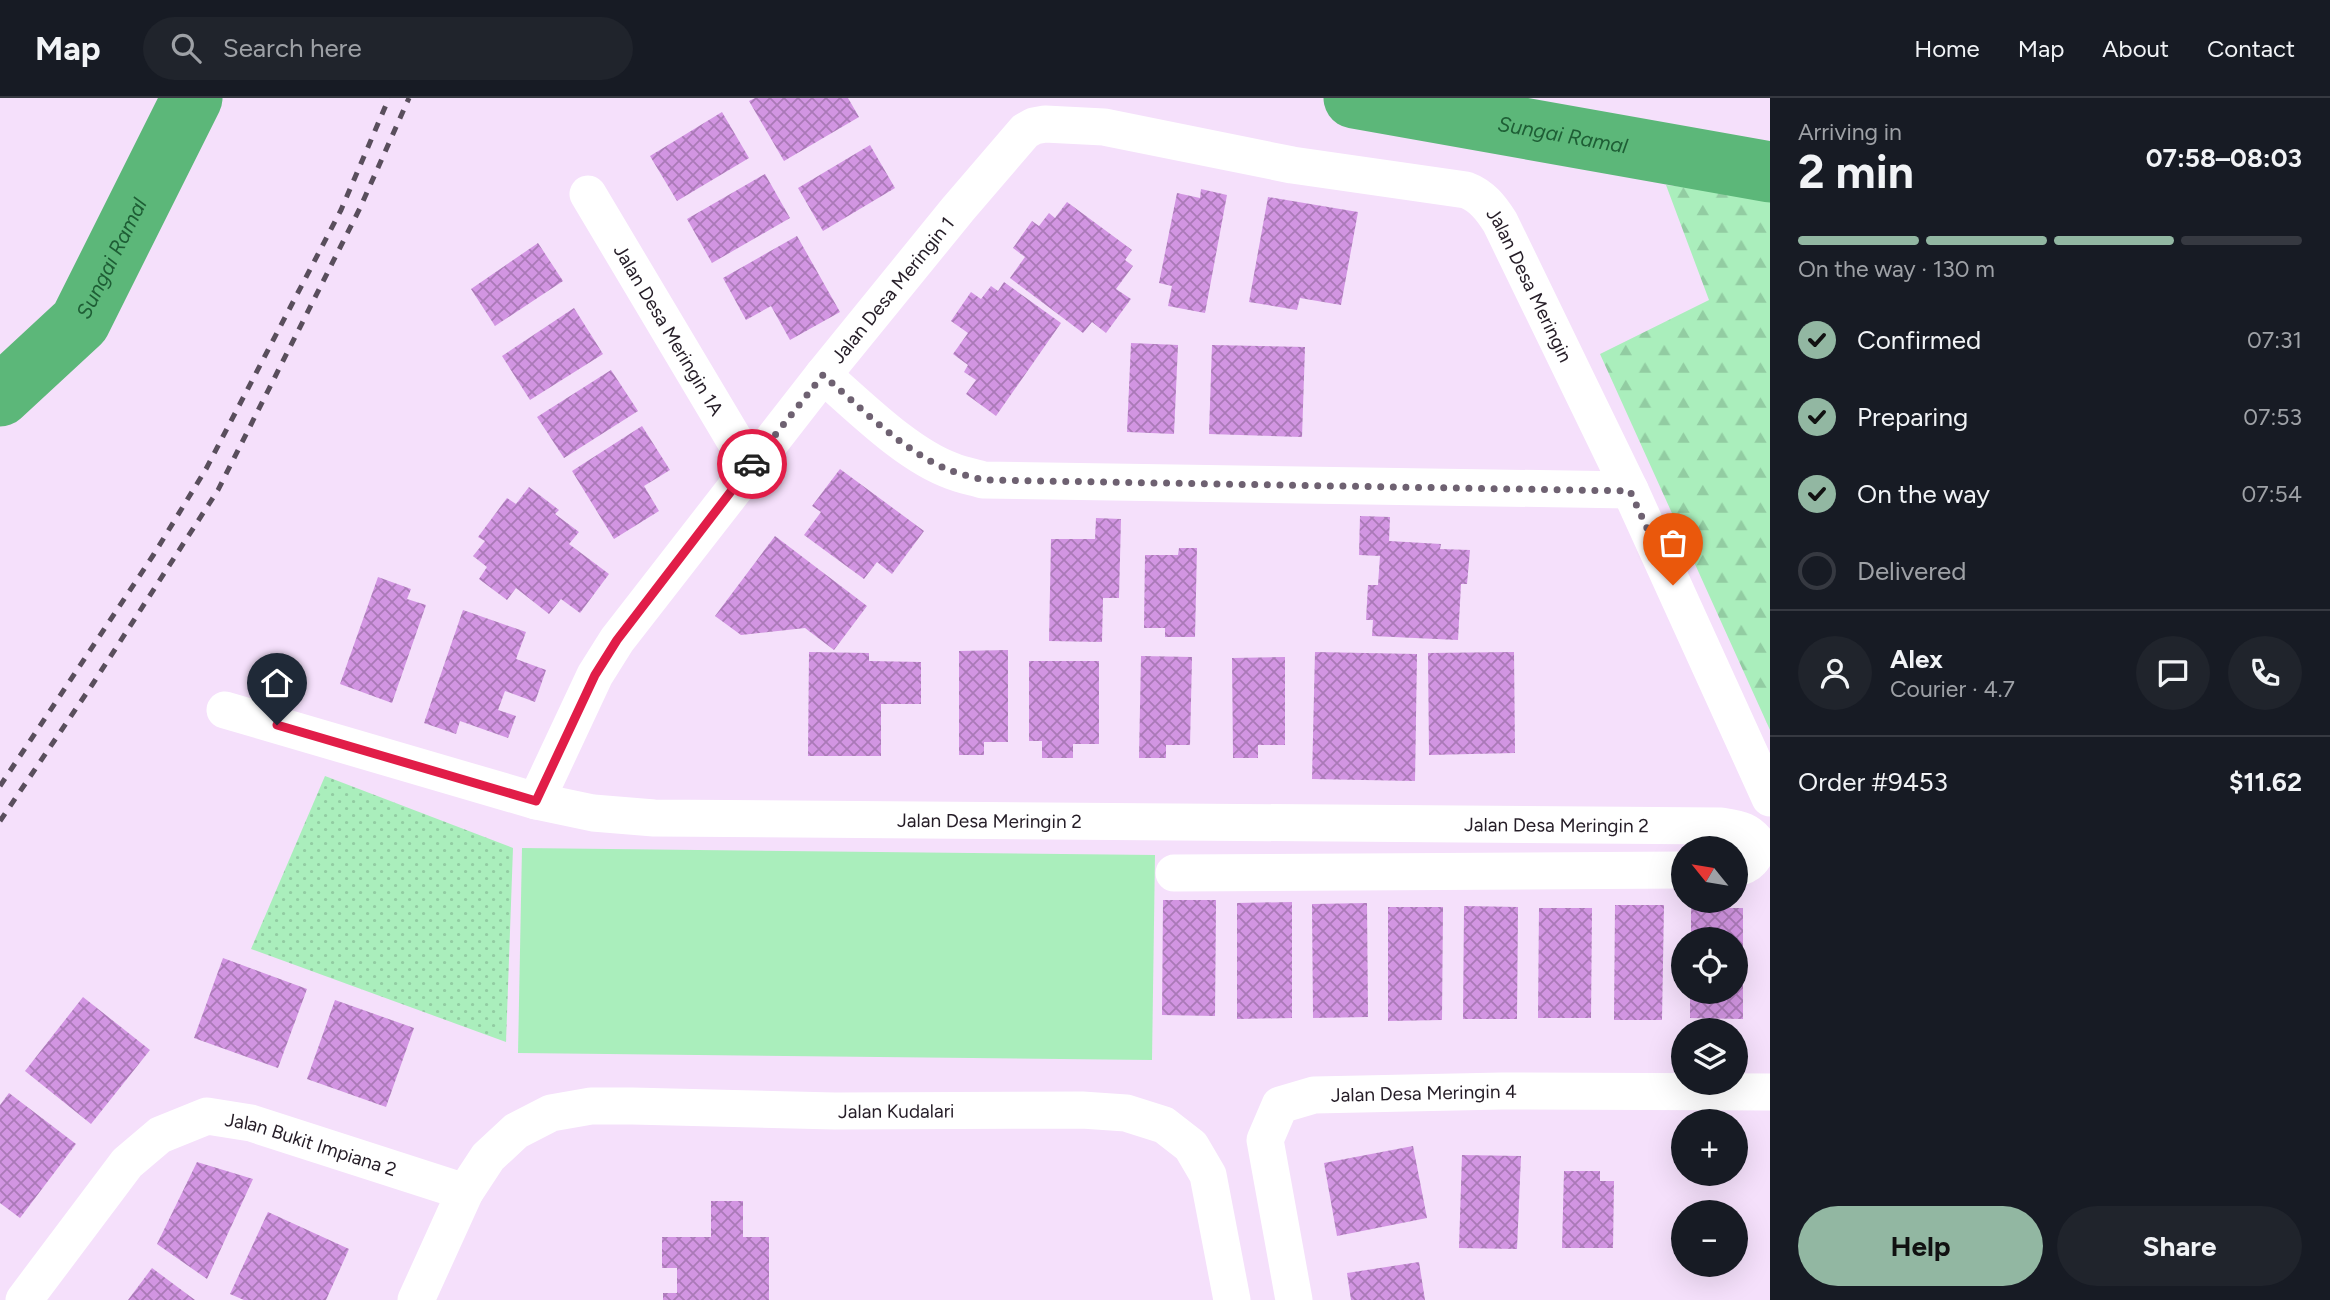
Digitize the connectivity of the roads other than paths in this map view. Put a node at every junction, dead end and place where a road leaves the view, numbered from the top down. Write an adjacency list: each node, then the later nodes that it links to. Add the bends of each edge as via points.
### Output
1 (1106, 113): 2 (street, Jalan Desa Meringin); 6 (street, Jalan Desa Meringin, via 1292,165 1476,194 1500,222)
2 (1025, 131): 4 (street, Jalan Desa Meringin 1)
3 (588, 194): 5 (street, Jalan Desa Meringin 1A)
4 (823, 375): 5 (street, Jalan Desa Meringin 1); 6 (street, via 920,454 950,471 983,480)
5 (750, 466): 9 (street, Jalan Desa Meringin 1, via 617,640 589,687)
6 (1630, 491): 8 (street, Jalan Desa Meringin)
7 (225, 710): 9 (street, Jalan Desa Meringin 2)
8 (1770, 798)
9 (536, 801): 10 (street, Jalan Desa Meringin 2, via 593,813 654,818 1721,826 1752,835)
10 (1755, 854)
11 (1671, 870): 12 (street)
12 (1174, 873)
13 (1770, 1092): 18 (street, Jalan Desa Meringin 4, via 1502,1091 1314,1096 1280,1105 1265,1140)
14 (465, 1192): 15 (street, Jalan Bukit Impiana 2, via 251,1123 207,1116 160,1135 127,1163); 16 (street, Jalan Kudalari); 17 (street, Jalan Kudalari, via 488,1157 516,1131 551,1114 590,1106 1126,1113 1164,1125 1191,1146 1208,1175)
15 (24, 1300)
16 (416, 1300)
17 (1232, 1300)
18 (1294, 1300)

